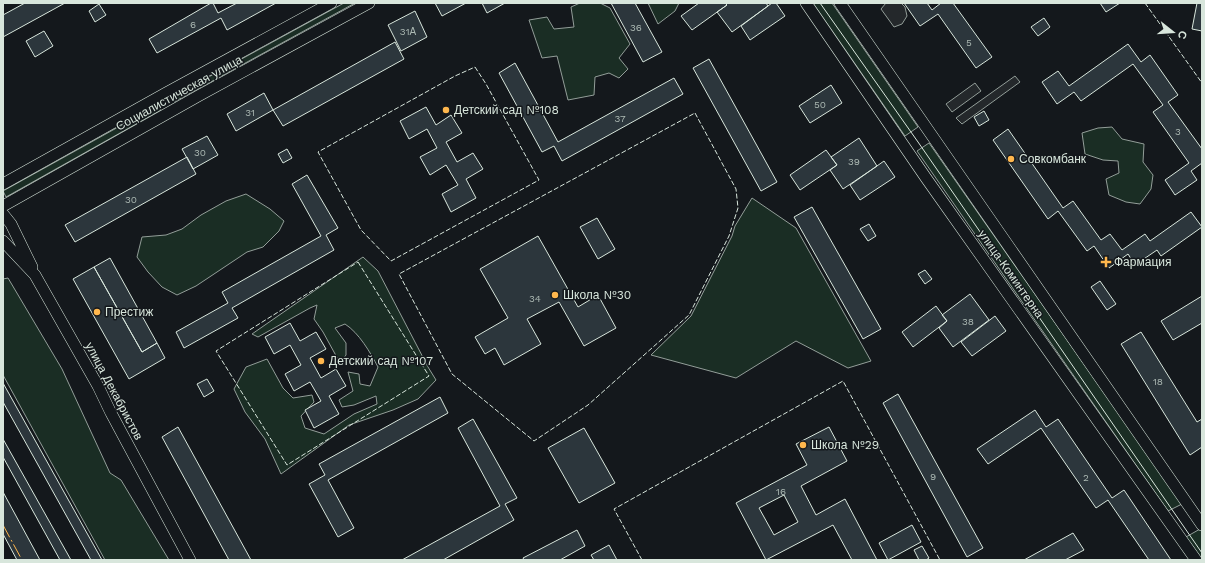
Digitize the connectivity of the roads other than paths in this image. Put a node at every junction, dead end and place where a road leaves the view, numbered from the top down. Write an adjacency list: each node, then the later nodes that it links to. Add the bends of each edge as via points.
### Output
1 (331, 3): 5 (street, Социалистическая улица)
2 (369, 3): 6 (street, Социалистическая улица)
3 (806, 3): 12 (street, улица Коминтерна)
4 (840, 3): 10 (street, улица Коминтерна)
5 (3, 184)
6 (3, 206)
7 (3, 214): 9 (street, via 11,224)
8 (3, 241): 9 (street, улица Декабристов)
9 (35, 275): 11 (street, улица Декабристов, via 98,386)
10 (1202, 525)
11 (190, 560)
12 (1196, 560)

